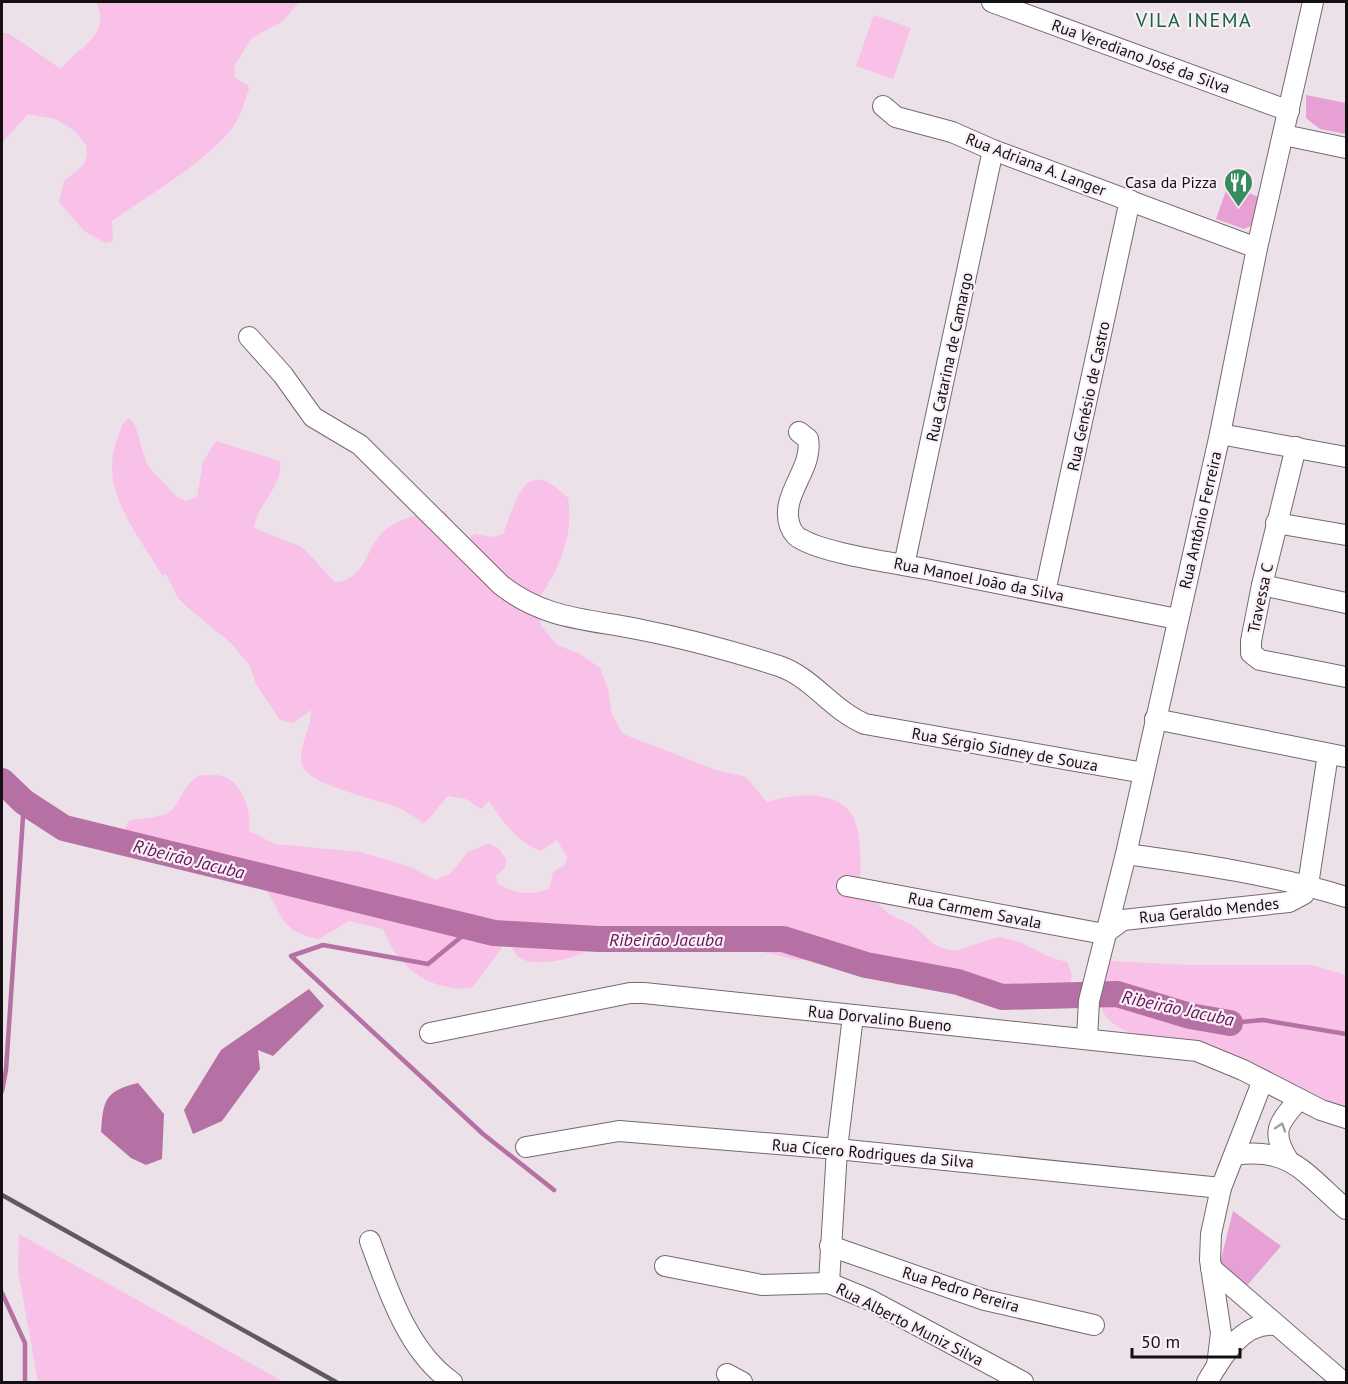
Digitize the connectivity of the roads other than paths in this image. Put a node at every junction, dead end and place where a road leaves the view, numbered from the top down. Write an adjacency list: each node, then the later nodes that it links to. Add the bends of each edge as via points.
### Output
1 (992, 2): 4 (street, Rua Verediano José da Silva)
2 (1313, 2): 4 (street, Rua Antônio Ferreira)
3 (883, 106): 7 (street, Rua Adriana A. Langer, via 896,117 952,132)
4 (1289, 111): 5 (street, Rua Antônio Ferreira)
5 (1284, 135): 6 (street); 9 (street, Rua Antônio Ferreira)
6 (1347, 148)
7 (993, 150): 8 (street, Rua Adriana A. Langer); 17 (street, Rua Catarina de Camargo)
8 (1130, 200): 9 (street, Rua Adriana A. Langer); 19 (street, Rua Genésio de Castro)
9 (1257, 248): 12 (street, Rua Antônio Ferreira)
10 (249, 337): 25 (street, Rua Sérgio Sidney de Souza, via 313,417 360,445 518,599 567,617 643,630 780,666 801,678 849,718 866,724)
11 (799, 432): 17 (street, Rua Manoel João da Silva, via 808,439 810,449 788,504 789,525 801,539 825,548)
12 (1220, 434): 13 (street); 21 (street, Rua Antônio Ferreira)
13 (1296, 447): 14 (street); 15 (street, Travessa C)
14 (1347, 457)
15 (1276, 523): 16 (street); 18 (street, Travessa C)
16 (1347, 535)
17 (904, 565): 19 (street, Rua Manoel João da Silva)
18 (1262, 585): 20 (street); 22 (street, Travessa C, via 1251,641 1253,656)
19 (1045, 592): 21 (street, Rua Manoel João da Silva)
20 (1347, 603)
21 (1177, 619): 23 (street, Rua Antônio Ferreira)
22 (1347, 677)
23 (1155, 719): 24 (street); 25 (street, Rua Antônio Ferreira)
24 (1337, 755): 27 (street)
25 (1144, 773): 26 (street, Rua Antônio Ferreira)
26 (1126, 854): 27 (street); 30 (street, Rua Antônio Ferreira)
27 (1308, 885): 29 (street); 30 (street, Rua Geraldo Mendes, via 1304,894 1289,902 1123,920)
28 (847, 886): 30 (street, Rua Carmem Savala)
29 (1347, 897)
30 (1104, 934): 33 (street, Rua Antônio Ferreira, via 1089,1001)
31 (854, 1016): 32 (street, Rua Dorvalino Bueno, via 630,993); 33 (street, Rua Dorvalino Bueno); 38 (street)
32 (430, 1033)
33 (1087, 1038): 34 (street, Rua Dorvalino Bueno, via 1197,1051)
34 (1263, 1080): 35 (street, Rua Dorvalino Bueno); 39 (street)
35 (1299, 1100): 36 (street, Rua Dorvalino Bueno); 40 (street, one-way to 35, via 1280,1146 1279,1126)
36 (1347, 1118)
37 (526, 1147): 38 (street, Rua Cícero Rodrigues da Silva, via 619,1131)
38 (837, 1149): 41 (street, Rua Cícero Rodrigues da Silva); 44 (street)
39 (1235, 1155): 40 (street, via 1266,1152); 41 (street)
40 (1287, 1158): 42 (street)
41 (1221, 1188): 46 (street, via 1211,1234)
42 (1347, 1209)
43 (370, 1241): 51 (street, via 386,1285 411,1334 438,1372)
44 (830, 1246): 47 (street); 48 (street, Rua Pedro Pereira, via 985,1300)
45 (665, 1266): 47 (street, via 762,1286)
46 (1211, 1268): 49 (street); 50 (street, via 1221,1333)
47 (829, 1283): 52 (street, Rua Alberto Muniz Silva, via 870,1300)
48 (1094, 1325)
49 (1274, 1325): 50 (street, via 1252,1328); 53 (street)
50 (1212, 1374)
51 (452, 1383)
52 (1023, 1383)
53 (1343, 1383)

